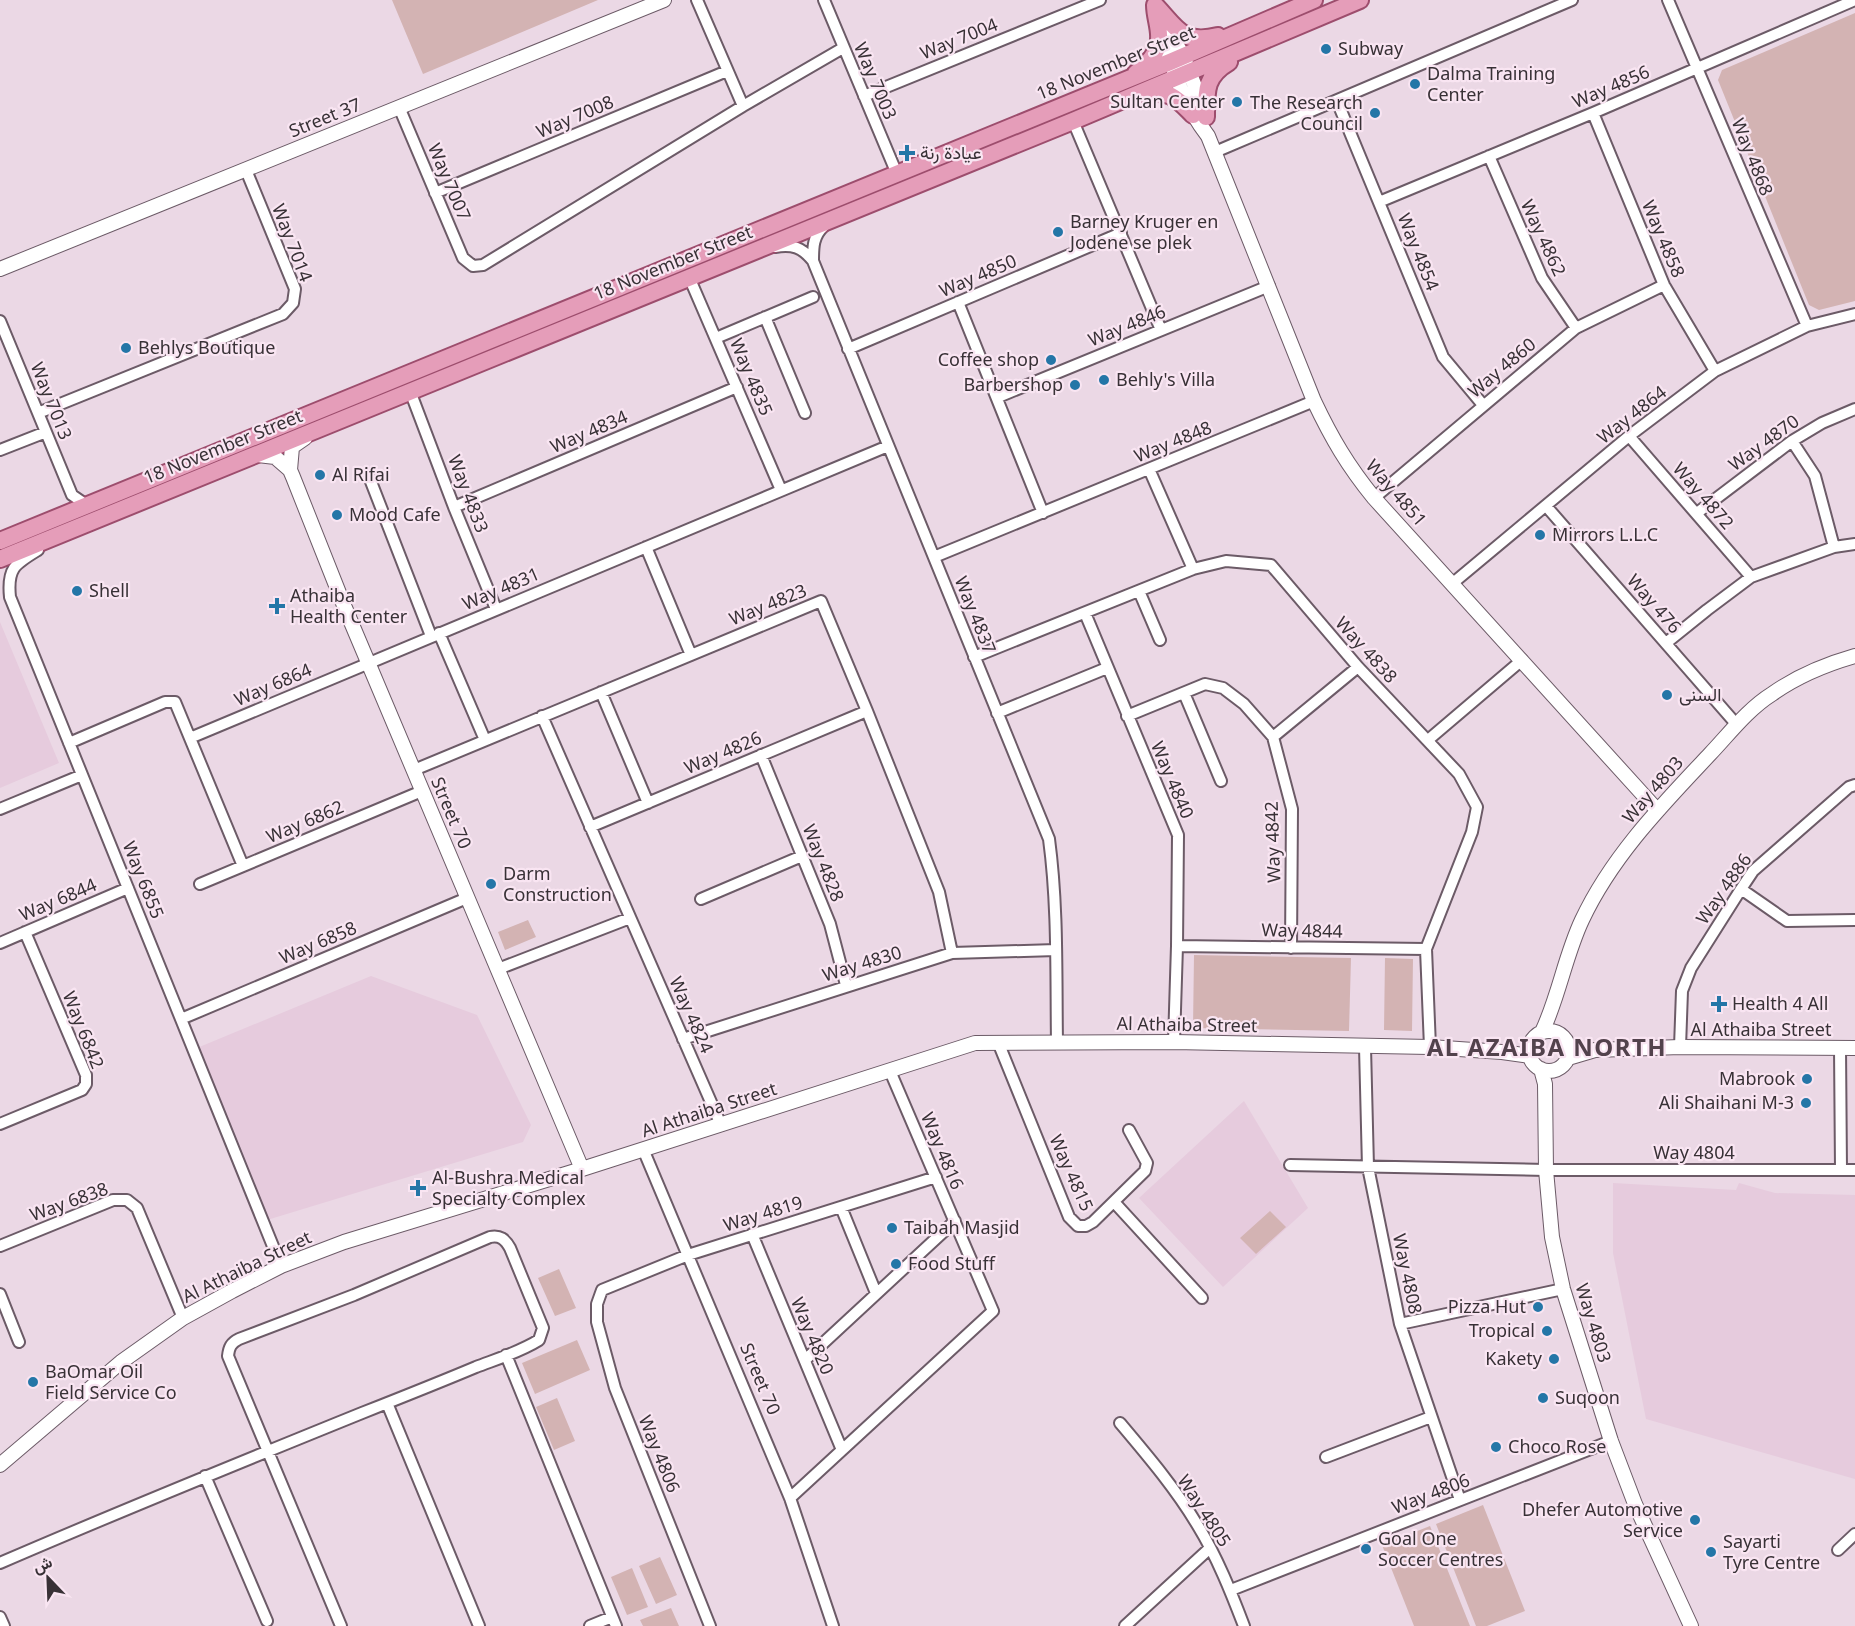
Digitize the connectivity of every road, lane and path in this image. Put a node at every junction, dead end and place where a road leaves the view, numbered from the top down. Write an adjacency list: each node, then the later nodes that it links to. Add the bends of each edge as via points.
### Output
1 (664, 0): 22 (street, Street 37)
2 (697, 0): 16 (street)
3 (824, 0): 13 (street, Way 7003)
4 (1100, 0): 18 (street, Way 7004)
5 (1314, 0): 11 (main road, 18 November Street)
6 (1360, 0): 12 (main road, 18 November Street)
7 (1572, 0): 19 (street)
8 (1668, 0): 15 (street, Way 4868)
9 (1855, 0): 15 (street, Way 4856)
10 (1156, 6): 11 (main road, via 1178,32 1194,38); 14 (street, Way 4851); 17 (main road, via 1160,40 1145,67)
11 (1251, 28): 14 (main road, 18 November Street)
12 (1262, 42): 14 (main road, 18 November Street); 24 (main road, via 1221,66 1208,80)
13 (843, 48): 18 (street, Way 7003); 21 (street)
14 (1179, 67): 17 (main road, 18 November Street); 20 (main road, 18 November Street); 24 (street, Way 4851)
15 (1699, 68): 23 (street, Way 4856); 45 (street, Way 4868)
16 (727, 71): 21 (street); 30 (street, Way 7008)
17 (1125, 81): 29 (main road, 18 November Street)
18 (864, 96): 29 (street, Way 7003)
19 (1337, 101): 26 (street); 31 (street, Way 4854)
20 (1112, 105): 24 (main road, via 1148,94 1167,94); 25 (main road, 18 November Street)
21 (743, 106): 30 (street, Way 7007, via 483,265 473,266 463,258)
22 (399, 107): 28 (street, Street 37); 30 (street, Way 7007)
23 (1593, 113): 27 (street, Way 4856); 38 (street, Way 4858)
24 (1199, 116): 26 (street, Way 4851)
25 (1073, 121): 32 (main road, 18 November Street); 33 (street)
26 (1215, 152): 39 (street, Way 4851)
27 (1489, 156): 31 (street, Way 4856); 46 (street, Way 4862, via 1542,278)
28 (246, 170): 36 (street, Street 37); 57 (street, Way 7014, via 295,289 293,303 283,314)
29 (897, 174): 72 (main road, 18 November Street)
30 (435, 193)
31 (1379, 202): 55 (street, Way 4854, via 1443,357)
32 (833, 218): 34 (main road, 18 November Street); 35 (street, Way 4837, via 816,233)
33 (1121, 233): 41 (street, Way 4850); 47 (street)
34 (758, 250): 35 (street, via 796,246); 37 (main road, 18 November Street)
35 (813, 261): 49 (street, Way 4837)
36 (0, 269)
37 (689, 277): 48 (street, Way 4835); 52 (main road, 18 November Street)
38 (1664, 285): 46 (street, Way 4860); 50 (street, Way 4858)
39 (1269, 286): 47 (street, Way 4846); 54 (street, Way 4851)
40 (813, 297): 43 (street)
41 (958, 302): 49 (street, Way 4850); 53 (street)
42 (1855, 314): 45 (street, Way 4864)
43 (765, 316): 48 (street); 58 (street)
44 (0, 321): 57 (street, Way 7013)
45 (1807, 326): 50 (street, Way 4864)
46 (1576, 328): 55 (street, Way 4860)
47 (1161, 330): 53 (street, Way 4846)
48 (716, 338): 51 (street, Way 4835)
49 (848, 349): 63 (street, Way 4837)
50 (1715, 371): 61 (street, Way 4864)
51 (738, 387): 69 (street, Way 4835); 74 (street, Way 4834)
52 (410, 391): 59 (main road, 18 November Street); 74 (street, Way 4833)
53 (998, 397): 75 (street)
54 (1314, 401): 66 (street, Way 4848); 71 (street, Way 4851, via 1332,439)
55 (1483, 405): 71 (street, Way 4860)
56 (1855, 409): 62 (street, Way 4870)
57 (38, 413): 60 (street, Way 7013)
58 (806, 413)
59 (316, 430): 65 (main road, 18 November Street); 67 (street, via 292,447)
60 (46, 432): 64 (street); 70 (street, Way 7013)
61 (1629, 436): 73 (street, Way 4864); 76 (street, Way 4872)
62 (1792, 441): 76 (street, Way 4870); 82 (street, via 1815,476)
63 (888, 446): 69 (street, Way 4831); 83 (street, Way 4837)
64 (0, 450)
65 (258, 455): 67 (street, via 275,457); 78 (main road, 18 November Street)
66 (1149, 469): 75 (street, Way 4848); 85 (street)
67 (290, 470): 100 (street, Street 70)
68 (368, 474): 93 (street)
69 (781, 490): 81 (street, Way 4831)
70 (72, 495): 72 (street); 77 (street)
71 (1374, 498): 87 (street, Way 4851)
72 (88, 506): 77 (main road, 18 November Street)
73 (1546, 506): 87 (street, Way 4864); 95 (street, Way 476)
74 (454, 507): 91 (street, Way 4833)
75 (1043, 513): 83 (street, Way 4848)
76 (1697, 513): 86 (street, Way 4872)
77 (66, 514): 79 (main road, 18 November Street)
78 (69, 531): 84 (main road, 18 November Street); 90 (street, Way 6855, via 16,564 8,581)
79 (0, 541)
80 (1855, 544): 82 (street)
81 (646, 547): 91 (street, Way 4831); 96 (street)
82 (1834, 547): 86 (street)
83 (934, 558): 98 (street, Way 4837)
84 (0, 559)
85 (1193, 569): 89 (street, Way 4838); 101 (street, Way 4838, via 1226,561 1271,565)
86 (1751, 577): 95 (street)
87 (1453, 583): 99 (street, Way 4851)
88 (0, 586): 90 (street)
89 (1139, 591): 92 (street, Way 4838); 94 (street)
90 (10, 597): 114 (street, Way 6855)
91 (496, 609): 93 (street, Way 4831)
92 (1084, 613): 98 (street, Way 4838); 102 (street, Way 4840)
93 (435, 634): 100 (street, Way 4831); 112 (street)
94 (1160, 640)
95 (1666, 643): 109 (street, Way 476)
96 (691, 655): 103 (street, Way 4823); 105 (street, Way 4823, via 821,601)
97 (1855, 656): 109 (street, Way 4803, via 1809,673 1771,694)
98 (974, 657): 106 (street, Way 4837)
99 (1521, 660): 113 (street); 123 (street, Way 4851)
100 (368, 662): 111 (street, Way 6864); 116 (street, Street 70)
101 (1358, 667): 110 (street); 113 (street, Way 4838)
102 (1107, 668): 106 (street); 108 (street, Way 4840)
103 (601, 692): 107 (street, Way 4823); 121 (street)
104 (1184, 693): 108 (street, Way 4842); 110 (street, Way 4842, via 1205,684 1223,688 1244,704); 118 (street)
105 (867, 711): 115 (street, Way 4826); 140 (street, Way 4823, via 939,892)
106 (997, 712): 139 (street, Way 4837, via 1049,839)
107 (542, 716): 112 (street, Way 4823); 124 (street, Way 4824)
108 (1126, 716): 136 (street, Way 4840, via 1178,835)
109 (1737, 724): 123 (street, Way 4803)
110 (1273, 737): 137 (street, Way 4842, via 1292,809)
111 (190, 738): 114 (street, via 175,702 170,701); 126 (street)
112 (485, 740): 116 (street, Way 4823)
113 (1428, 740): 138 (street, Way 4838, via 1459,774 1477,807 1472,832)
114 (69, 743): 117 (street, Way 6855)
115 (761, 755): 121 (street, Way 4826); 125 (street, Way 4828)
116 (414, 770): 120 (street, Street 70)
117 (82, 775): 122 (street); 128 (street, Way 6855)
118 (1221, 781)
119 (1855, 785): 129 (street, Way 4886, via 1779,847 1753,871)
120 (422, 791): 126 (street, Way 6862); 130 (street, Street 70)
121 (648, 802): 124 (street, Way 4826)
122 (0, 810)
123 (1657, 810): 144 (street, Way 4803, via 1608,872 1582,920 1569,951)
124 (590, 827): 132 (street, Way 4824)
125 (802, 856): 131 (street); 142 (street, Way 4828, via 830,924)
126 (243, 866): 127 (street, Way 6862)
127 (200, 884)
128 (128, 888): 134 (street, Way 6844); 143 (street, Way 6855)
129 (1741, 889): 133 (street, via 1787,921); 151 (street, Way 4886, via 1691,968 1682,991)
130 (468, 898): 141 (street, Street 70); 143 (street, Way 6858)
131 (701, 899)
132 (630, 918): 141 (street); 145 (street, Way 4824)
133 (1855, 920)
134 (25, 932): 135 (street, Way 6844); 160 (street, Way 6842, via 86,1075 86,1084 82,1090)
135 (0, 943)
136 (1177, 946): 137 (street, Way 4844); 148 (street, Way 4840)
137 (1291, 948): 138 (street, Way 4844)
138 (1426, 949): 150 (street, Way 4838)
139 (1056, 950): 140 (street, Way 4830); 147 (street, Way 4837)
140 (952, 953): 142 (street, Way 4830)
141 (498, 969): 166 (street, Street 70)
142 (846, 985): 145 (street, Way 4830)
143 (181, 1019): 177 (street, Way 6855)
144 (1549, 1036): 154 (street, Al Athaiba Street); 155 (street, Al Athaiba Street); 156 (street); 157 (street, via 1569,1048)
145 (683, 1039): 161 (street, Way 4824)
146 (998, 1042): 147 (street, Al Athaiba Street); 159 (street, Al Athaiba Street, via 975,1043); 171 (street, Way 4815, via 1073,1223 1086,1226 1094,1222)
147 (1057, 1042): 148 (street, Al Athaiba Street)
148 (1174, 1042): 149 (street, Al Athaiba Street)
149 (1365, 1047): 150 (street, Al Athaiba Street); 165 (street, Way 4808)
150 (1430, 1047): 155 (street, Al Athaiba Street)
151 (1680, 1047): 152 (street, Al Athaiba Street); 154 (street, Al Athaiba Street)
152 (1840, 1048): 153 (street, Al Athaiba Street); 168 (street)
153 (1855, 1048)
154 (1595, 1050): 157 (street, Al Athaiba Street)
155 (1502, 1052): 156 (street, Al Athaiba Street)
156 (1530, 1056): 158 (street, via 1536,1066)
157 (1568, 1058): 158 (street, via 1562,1067)
158 (1546, 1070): 167 (street, Way 4803)
159 (890, 1071): 161 (street, Al Athaiba Street); 170 (street, Way 4816)
160 (0, 1124)
161 (721, 1125): 163 (street, Al Athaiba Street)
162 (1129, 1130): 171 (street, Way 4815, via 1147,1163 1145,1171)
163 (643, 1149): 166 (street, Al Athaiba Street); 176 (street, Street 70)
164 (1290, 1165): 165 (street, Way 4804)
165 (1368, 1167): 167 (street, Way 4804); 184 (street, Way 4808)
166 (582, 1169): 177 (street, Al Athaiba Street, via 344,1242)
167 (1546, 1170): 168 (street, Way 4804); 178 (street, Way 4803, via 1552,1237)
168 (1841, 1170): 169 (street, Way 4804)
169 (1855, 1170)
170 (936, 1177): 172 (street, Way 4819); 173 (street, Way 4816)
171 (1114, 1202): 182 (street)
172 (841, 1207): 174 (street, Way 4819); 180 (street)
173 (955, 1221): 180 (street); 192 (street, Way 4816, via 993,1311)
174 (752, 1234): 176 (street, Way 4819); 187 (street, Way 4820)
175 (0, 1246): 183 (street, Way 6838, via 113,1200 127,1200 137,1208)
176 (688, 1255): 179 (street, Way 4819); 197 (street, Street 70)
177 (280, 1266): 183 (street, Al Athaiba Street)
178 (1563, 1289): 184 (street); 191 (street, Way 4803)
179 (602, 1290): 211 (street, Way 4806, via 597,1322 615,1388)
180 (876, 1293): 187 (street)
181 (0, 1294): 185 (street)
182 (1202, 1298)
183 (183, 1318): 195 (street, Al Athaiba Street, via 121,1362)
184 (1400, 1324): 189 (street, Way 4808)
185 (19, 1342)
186 (506, 1355): 188 (street); 193 (street, via 539,1340 543,1328 506,1241 496,1236 233,1342 228,1356); 206 (street)
187 (805, 1360): 192 (street, Way 4820)
188 (387, 1403): 193 (street); 209 (street)
189 (1431, 1417): 194 (street); 198 (street, Way 4808)
190 (1120, 1423): 200 (street, Way 4805, via 1197,1524)
191 (1611, 1441): 198 (street, Way 4806); 215 (street, Way 4803)
192 (842, 1450): 197 (street)
193 (268, 1451): 196 (street); 208 (street)
194 (1326, 1457)
195 (0, 1465)
196 (205, 1476): 202 (street); 205 (street)
197 (790, 1498): 212 (street, Street 70)
198 (1460, 1500): 203 (street, Way 4806)
199 (1855, 1534): 201 (street)
200 (1210, 1548): 203 (street, Way 4805); 213 (street)
201 (1838, 1550)
202 (0, 1563)
203 (1231, 1590): 214 (street, Way 4805)
204 (0, 1617): 207 (street)
205 (267, 1622)
206 (614, 1622): 210 (street)
207 (4, 1626)
208 (341, 1626)
209 (479, 1626)
210 (590, 1626)
211 (710, 1626)
212 (832, 1626)
213 (1125, 1626)
214 (1244, 1626)
215 (1691, 1626)

